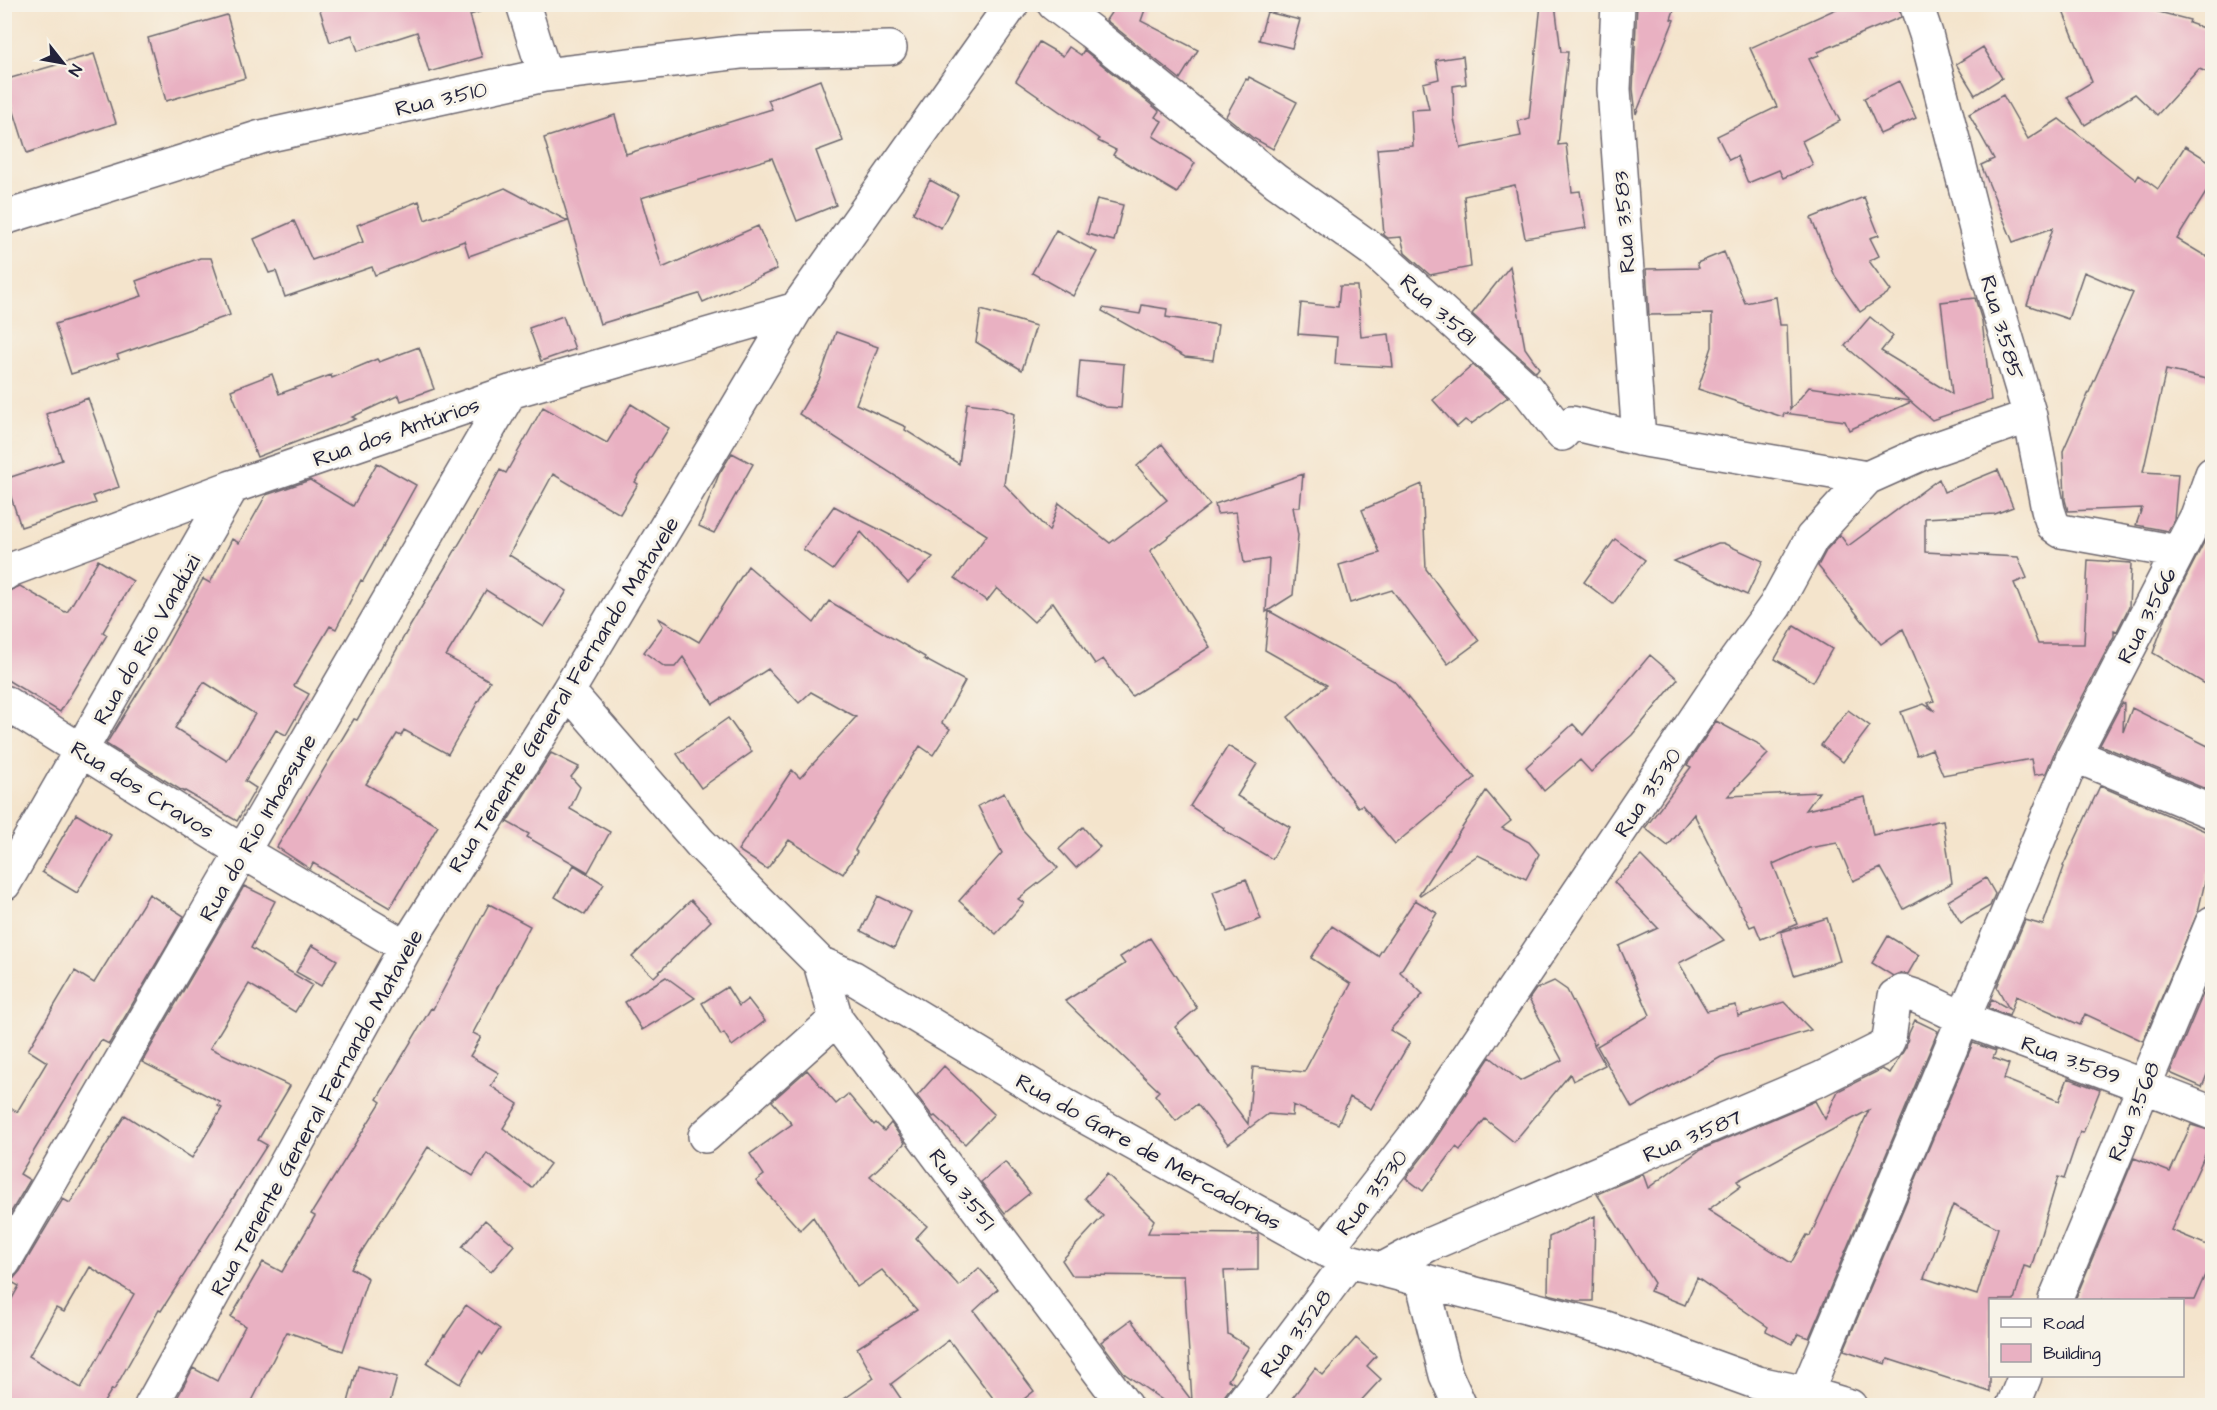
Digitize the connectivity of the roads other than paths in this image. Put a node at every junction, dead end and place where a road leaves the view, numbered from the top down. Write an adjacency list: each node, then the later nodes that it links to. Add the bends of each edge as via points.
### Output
1 (523, 4): 7 (street)
2 (1012, 4): 9 (street, Rua Tenente General Fernando Matavele)
3 (1054, 4): 12 (street, Rua 3.581, via 1276,181 1377,253 1526,388 1562,434 1572,423)
4 (1618, 4): 12 (street, Rua 3.583, via 1614,89)
5 (1916, 4): 11 (street, Rua 3.585, via 1987,272)
6 (890, 48): 7 (street, Rua 3.510, via 740,52)
7 (545, 75): 8 (street, Rua 3.510, via 261,137)
8 (4, 218)
9 (796, 309): 10 (street, Rua dos Antúrios); 19 (street, Rua Tenente General Fernando Matavele)
10 (510, 392): 15 (street, Rua dos Antúrios); 24 (street, Rua do Rio Inhassune)
11 (2030, 416): 14 (street, Rua 3.530, via 1923,453); 17 (street, Rua 3.585, via 2053,525 2061,531)
12 (1639, 439): 14 (street, Rua 3.581)
13 (2212, 474): 16 (street, Rua 3.566)
14 (1867, 478): 34 (street, Rua 3.530, via 1812,538 1775,606)
15 (232, 487): 18 (street, Rua dos Antúrios); 21 (street, Rua do Rio Vandúzi)
16 (2205, 519): 17 (street, Rua 3.566)
17 (2178, 552): 22 (street, Rua 3.566)
18 (4, 574)
19 (568, 691): 27 (street, Rua Tenente General Fernando Matavele); 28 (street, Rua do Gare de Mercadorias, via 700,843)
20 (4, 702): 21 (street, Rua dos Cravos)
21 (82, 751): 24 (street, Rua dos Cravos); 25 (street, Rua do Rio Vandúzi)
22 (2074, 755): 23 (street); 30 (street, Rua 3.566)
23 (2212, 812)
24 (243, 852): 27 (street, Rua dos Cravos); 35 (street, Rua do Rio Inhassune)
25 (4, 884)
26 (2212, 923): 31 (street, Rua 3.568)
27 (406, 948): 41 (street, Rua Tenente General Fernando Matavele)
28 (820, 963): 29 (street, Rua 3.551); 34 (street, Rua do Gare de Mercadorias, via 852,977 1064,1105)
29 (836, 1019): 33 (street); 42 (street, Rua 3.551)
30 (1963, 1019): 31 (street, Rua 3.589); 36 (street, Rua 3.587, via 1902,992 1895,996 1889,1039 1880,1049 1821,1079 1428,1245); 40 (street, Rua 3.566)
31 (2144, 1085): 32 (street, Rua 3.589); 38 (street, Rua 3.568)
32 (2212, 1113)
33 (705, 1136)
34 (1337, 1256): 36 (street, Rua do Gare de Mercadorias); 43 (street, Rua 3.528)
35 (4, 1262)
36 (1383, 1269): 37 (street, Rua do Gare de Mercadorias)
37 (1422, 1280): 40 (street, Rua do Gare de Mercadorias, via 1606,1328 1758,1383); 44 (street, via 1446,1375)
38 (2055, 1299)
39 (2025, 1377): 46 (street)
40 (1806, 1393): 45 (street, Rua do Gare de Mercadorias)
41 (151, 1406)
42 (1125, 1406)
43 (1240, 1406)
44 (1460, 1406)
45 (1850, 1406)
46 (2013, 1406)

